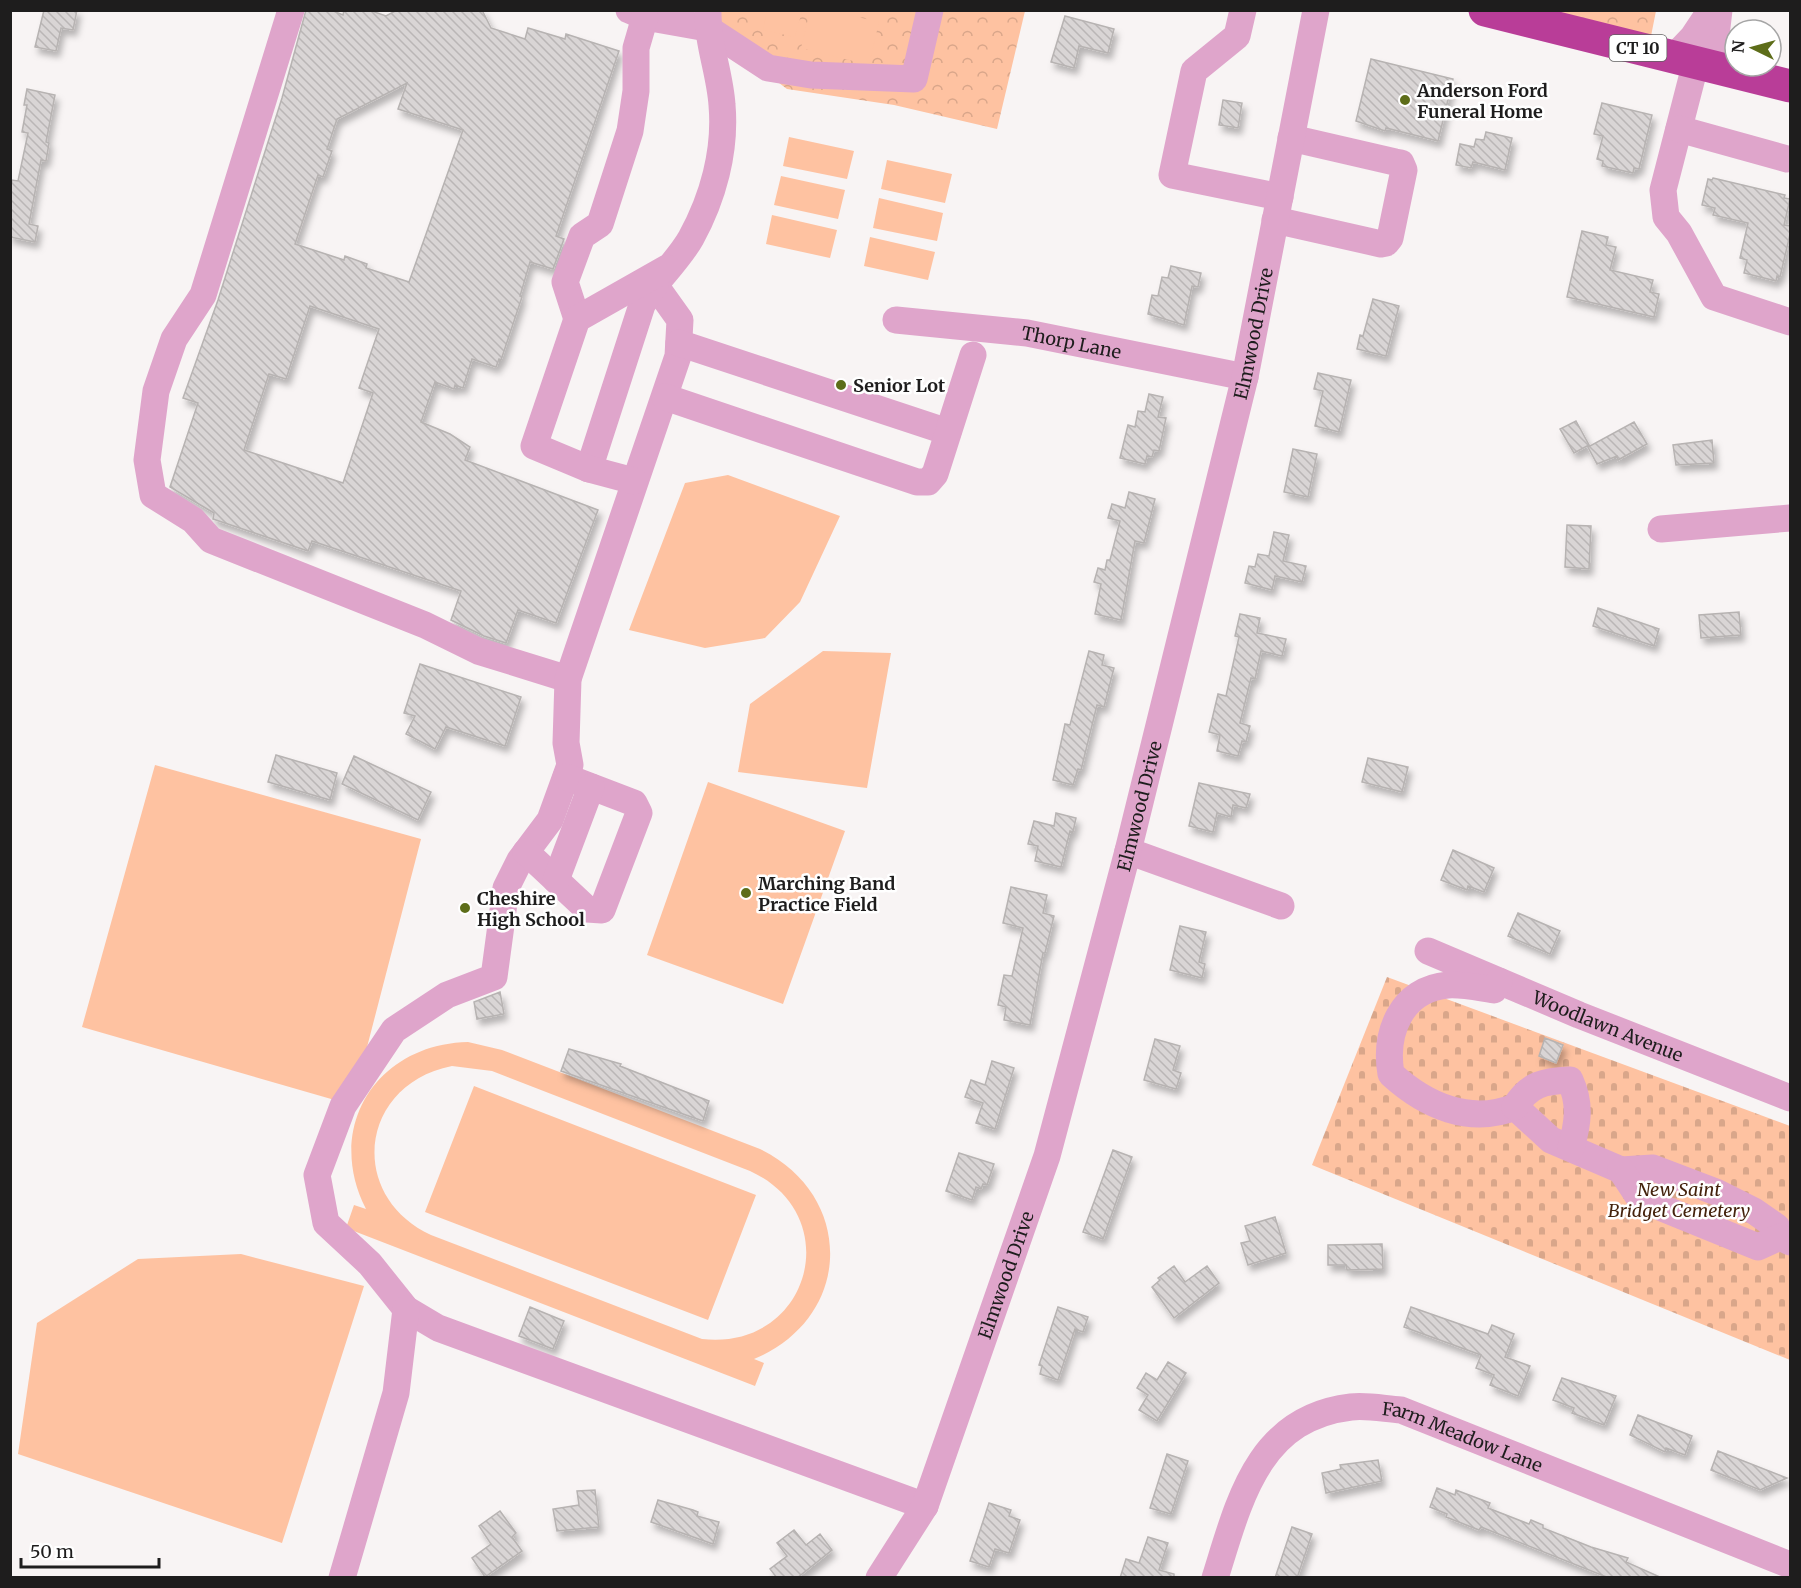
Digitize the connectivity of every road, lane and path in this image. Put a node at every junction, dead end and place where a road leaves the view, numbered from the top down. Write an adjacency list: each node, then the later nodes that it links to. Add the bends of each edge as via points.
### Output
1 (291, 10): 29 (street, via 203,295 174,339 156,392 147,460 153,495 193,520 211,540 425,625 478,651)
2 (930, 10): 9 (street, via 914,79 811,75 768,68)
3 (1244, 10): 15 (street, via 1237,36 1194,71 1172,175)
4 (1316, 10): 13 (street, Elmwood Drive)
5 (1485, 10): 10 (highway, CT 10)
6 (1711, 10): 10 (street, via 1693,37)
7 (1719, 10): 10 (street, via 1715,44)
8 (637, 14): 9 (street); 17 (street, via 636,91 630,132 600,224 582,236 565,282)
9 (708, 19): 16 (street, via 722,105 719,163 708,202 691,239)
10 (1697, 62): 11 (highway, CT 10); 12 (street)
11 (1791, 86)
12 (1678, 129): 14 (street); 19 (street, via 1663,190 1666,218 1679,233 1714,297)
13 (1291, 138): 15 (street, Elmwood Drive); 15 (street, via 1401,163 1404,170 1386,243)
14 (1787, 159)
15 (1277, 208): 22 (street, Elmwood Drive)
16 (662, 276): 17 (street); 20 (street, via 680,320); 25 (street, via 642,305)
17 (577, 319): 25 (street, via 534,446)
18 (896, 320): 22 (street, Thorp Lane, via 1027,333)
19 (1791, 322)
20 (679, 343): 23 (street); 24 (street)
21 (973, 355): 24 (street)
22 (1245, 377): 32 (street, Elmwood Drive)
23 (665, 397): 24 (street, via 917,482 928,482 935,474); 26 (street)
24 (948, 432)
25 (589, 470): 26 (street)
26 (634, 481): 29 (street)
27 (1791, 518): 28 (street)
28 (1661, 529)
29 (568, 680): 30 (street, via 566,743 570,765)
30 (566, 777): 31 (street); 33 (street, via 550,820)
31 (591, 787): 34 (street); 34 (street, via 634,804 639,813 606,905 600,910 587,909)
32 (1128, 851): 35 (street); 45 (street, Elmwood Drive, via 1047,1156)
33 (526, 852): 34 (street); 44 (street, via 506,888 494,977 447,994 394,1030 343,1106 317,1175 326,1223 370,1264)
34 (556, 880)
35 (1281, 906)
36 (1428, 951): 37 (street, Woodlawn Avenue)
37 (1499, 981): 40 (street, Woodlawn Avenue); 41 (street, via 1494,990 1450,985 1412,997 1395,1022 1388,1056 1392,1074 1405,1087 1443,1107 1470,1115 1496,1114)
38 (1585, 1065): 39 (street)
39 (1574, 1090): 41 (street, via 1570,1080 1536,1084); 42 (street, via 1578,1096 1578,1118)
40 (1791, 1098)
41 (1515, 1107): 42 (street, via 1551,1140)
42 (1571, 1148): 43 (street, via 1621,1170 1653,1168 1716,1192 1777,1227)
43 (1785, 1240)
44 (406, 1309): 45 (street, via 438,1328); 47 (street, via 396,1393)
45 (925, 1506): 48 (street, Elmwood Drive)
46 (1791, 1565): 49 (street, Farm Meadow Lane, via 1401,1410 1351,1407 1305,1419 1272,1445 1244,1487)
47 (342, 1578)
48 (879, 1578)
49 (1215, 1578)

